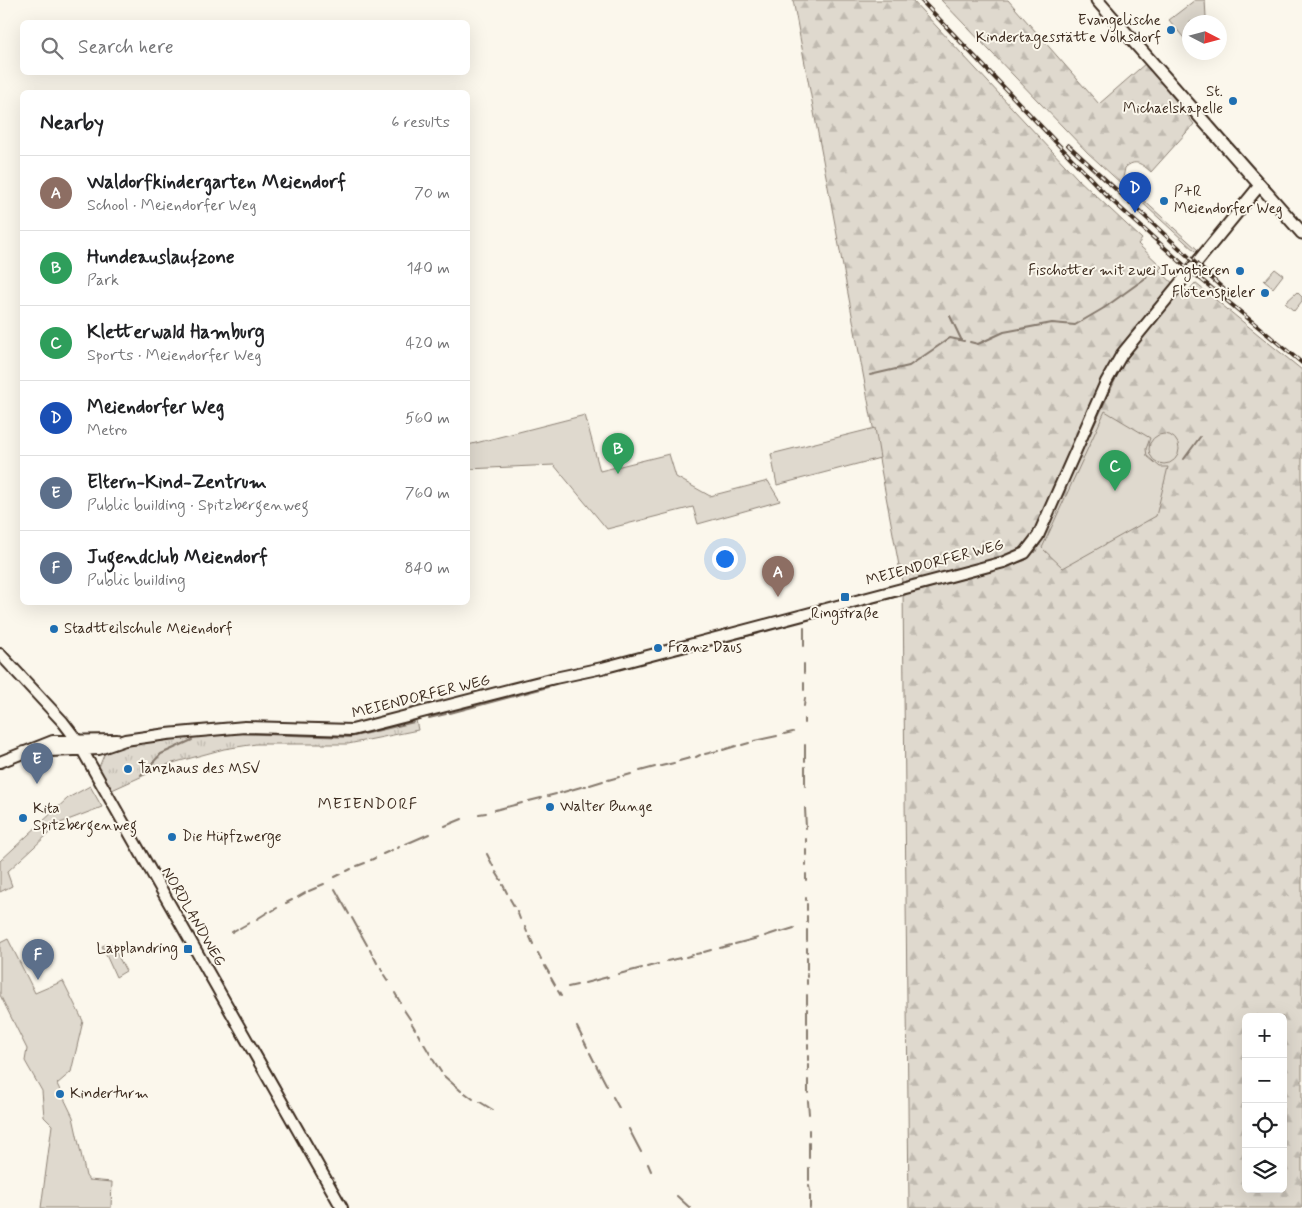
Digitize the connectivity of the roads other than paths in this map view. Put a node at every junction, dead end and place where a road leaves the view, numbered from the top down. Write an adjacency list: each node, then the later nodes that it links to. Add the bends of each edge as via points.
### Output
1 (1097, 0): 2 (main road)
2 (1260, 185): 3 (main road); 6 (street, MEIENDORFER WEG, via 1122,354 1106,382 1038,536 1025,553 1004,562 602,668 578,681 544,682 352,730 244,727)
3 (1302, 233)
4 (0, 654): 5 (street, NORDLANDWEG)
5 (76, 739): 6 (street); 7 (street, NORDLANDWEG); 8 (street, via 53,741)
6 (125, 740): 7 (street, via 99,748)
7 (81, 749): 8 (street); 10 (street, NORDLANDWEG)
8 (24, 752): 9 (street)
9 (0, 762)
10 (342, 1208)

